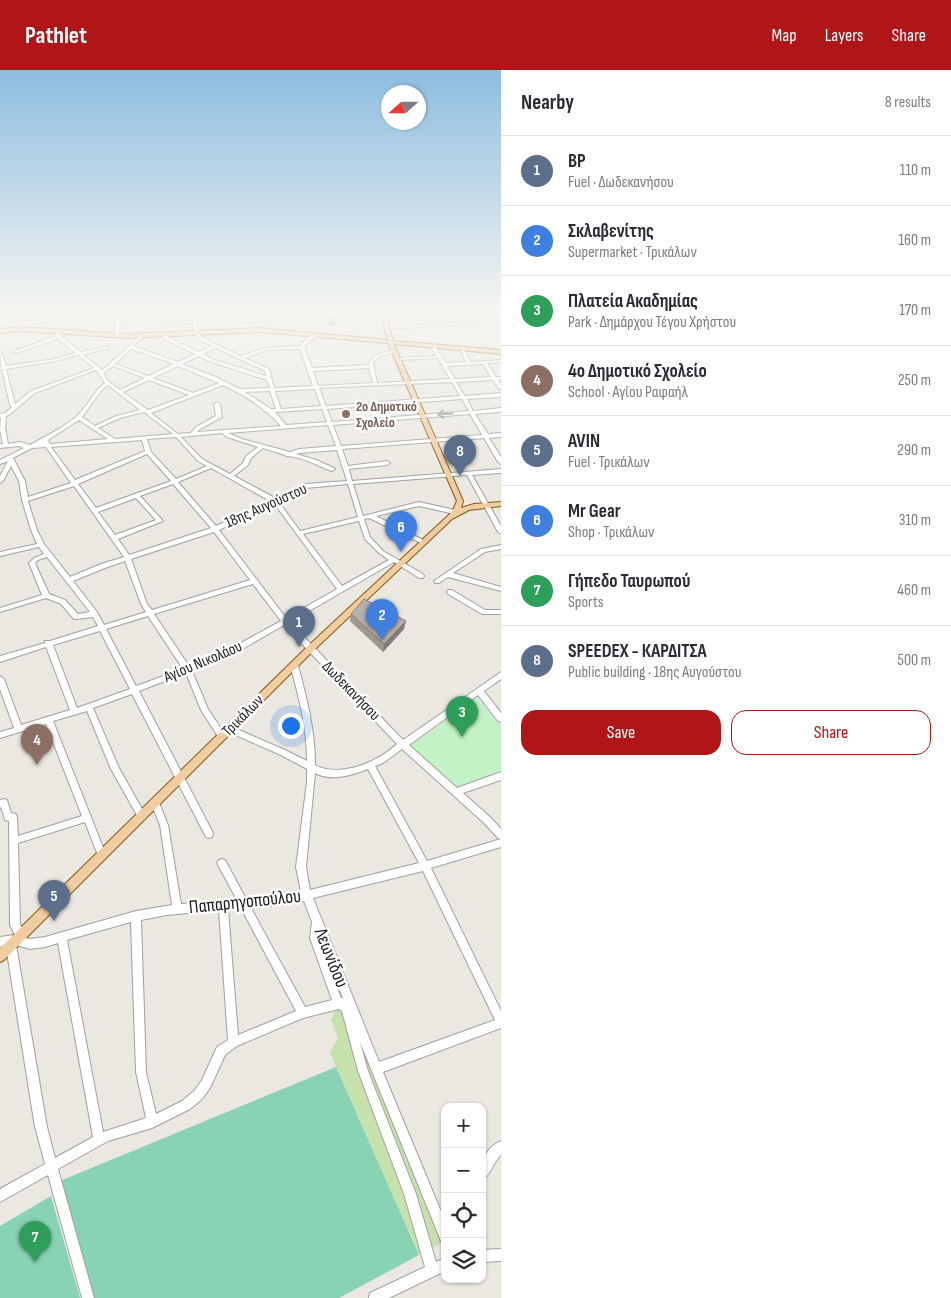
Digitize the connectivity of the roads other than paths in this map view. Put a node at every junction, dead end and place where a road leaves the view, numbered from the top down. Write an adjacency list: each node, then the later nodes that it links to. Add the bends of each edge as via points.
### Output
1 (2, 368): 18 (street)
2 (103, 368): 13 (street)
3 (123, 368): 15 (street)
4 (170, 368): 15 (street)
5 (189, 368): 23 (street)
6 (236, 368): 17 (street)
7 (263, 368): 17 (street)
8 (336, 368): 14 (street)
9 (371, 368): 24 (street)
10 (403, 368): 21 (main road)
11 (446, 368): 20 (street)
12 (490, 368): 16 (street)
13 (99, 370): 22 (street); 36 (street, via 33,392)
14 (311, 370): 25 (street)
15 (149, 378): 29 (street); 31 (street)
16 (498, 378): 20 (street); 27 (street)
17 (270, 379): 26 (street)
18 (6, 380): 19 (street); 36 (street, via 7,394)
19 (0, 381)
20 (453, 381): 21 (street); 32 (street)
21 (409, 382): 24 (street); 33 (main road)
22 (108, 383): 29 (street); 45 (street, via 102,386)
23 (224, 383): 28 (street); 31 (street)
24 (375, 384): 25 (street)
25 (317, 386): 26 (street); 37 (street)
26 (272, 388): 28 (street); 38 (street)
27 (501, 388)
28 (237, 391): 41 (street)
29 (120, 392): 40 (street)
30 (501, 394): 32 (street)
31 (194, 395): 40 (street)
32 (463, 397): 33 (street); 42 (street)
33 (417, 400): 35 (street); 44 (main road)
34 (217, 404): 51 (street, via 219,417)
35 (361, 404): 37 (street); 46 (street)
36 (15, 406): 43 (street)
37 (324, 406): 38 (street); 47 (street)
38 (278, 409): 41 (street)
39 (501, 410): 42 (street)
40 (147, 411): 49 (street, via 118,417); 53 (street)
41 (271, 411): 48 (street)
42 (472, 413): 44 (street, one-way to 44); 54 (street)
43 (2, 415): 60 (street)
44 (424, 416): 46 (street); 57 (main road)
45 (79, 418): 49 (street); 55 (street)
46 (368, 420): 47 (street)
47 (330, 423): 48 (street); 63 (street)
48 (286, 426): 50 (street)
49 (94, 428): 58 (street)
50 (224, 432): 51 (street); 62 (street)
51 (192, 435): 53 (street)
52 (501, 435): 54 (street)
53 (178, 436): 56 (street); 72 (street, via 196,457)
54 (486, 436): 57 (street); 71 (street)
55 (45, 438): 59 (street); 61 (street)
56 (144, 438): 58 (street); 65 (street, Δωδεκανήσου)
57 (435, 440): 63 (street); 77 (main road)
58 (115, 441): 59 (street)
59 (48, 445): 61 (street); 81 (street)
60 (3, 446): 61 (street, via 20,444)
61 (28, 447): 67 (street)
62 (260, 447): 66 (street); 78 (street, via 248,457 246,465)
63 (339, 448): 64 (street); 73 (street)
64 (319, 449): 66 (street, via 295,451); 68 (street)
65 (148, 452): 80 (street, Δωδεκανήσου); 81 (street)
66 (288, 455): 68 (street)
67 (11, 459): 69 (street); 79 (street); 84 (street, via 22,481)
68 (314, 461): 74 (street)
69 (0, 462)
70 (387, 462): 73 (street)
71 (501, 462)
72 (211, 466): 78 (street); 80 (street)
73 (346, 468): 82 (street)
74 (332, 469)
75 (501, 471): 76 (street, 18ης Αυγούστου)
76 (469, 474): 77 (street, 18ης Αυγούστου); 88 (street)
77 (451, 475): 82 (street, 18ης Αυγούστου); 86 (main road)
78 (231, 476): 85 (street)
79 (0, 481)
80 (175, 482): 83 (street); 94 (street, Δωδεκανήσου)
81 (74, 483): 84 (street); 90 (street)
82 (351, 483): 85 (street, 18ης Αυγούστου, via 305,486); 93 (street)
83 (137, 496): 90 (street); 97 (street, via 160,521)
84 (25, 500): 99 (street)
85 (275, 500): 94 (street, 18ης Αυγούστου); 96 (street)
86 (460, 501): 89 (main road); 91 (main road)
87 (501, 504): 88 (main road, Τρικάλων)
88 (486, 506): 89 (main road, Τρικάλων); 95 (street)
89 (470, 507): 91 (main road, Τρικάλων)
90 (94, 512): 97 (street)
91 (455, 512): 92 (street, via 421,504); 98 (main road, Τρικάλων)
92 (370, 516): 93 (street); 98 (street)
93 (362, 518): 96 (street); 104 (street, via 369,541)
94 (216, 529): 103 (street, 18ης Αυγούστου); 108 (street, Δωδεκανήσου)
95 (501, 532)
96 (300, 533): 110 (street)
97 (114, 538): 103 (street)
98 (423, 542): 104 (main road, Τρικάλων)
99 (41, 545): 101 (street); 102 (street)
100 (501, 547): 105 (street, via 483,550)
101 (0, 554)
102 (47, 555): 107 (street); 113 (street, via 36,558 32,563)
103 (128, 558): 107 (street, 18ης Αυγούστου); 116 (street)
104 (396, 561): 106 (street); 110 (street, Αγίου Νικολάου); 121 (main road, Τρικάλων)
105 (447, 574): 109 (street); 111 (street)
106 (421, 576)
107 (70, 580): 117 (street)
108 (254, 581): 116 (street); 118 (street, Δωδεκανήσου)
109 (437, 581)
110 (340, 589): 118 (street, Αγίου Νικολάου)
111 (501, 589)
112 (450, 592): 115 (street, via 484,612)
113 (46, 596): 114 (street); 117 (street, via 63,602 76,617)
114 (0, 610)
115 (501, 612)
116 (149, 613): 119 (street); 124 (street)
117 (95, 614): 119 (street)
118 (285, 621): 121 (street, Δωδεκανήσου); 124 (street, Αγίου Νικολάου, via 233,652)
119 (102, 627): 120 (street); 127 (street)
120 (48, 643): 122 (street); 130 (street)
121 (310, 649): 123 (main road, Τρικάλων); 137 (street, Δωδεκανήσου)
122 (0, 659)
123 (294, 665): 134 (main road, Τρικάλων); 139 (street, Λεωνίδου, via 308,720)
124 (187, 670): 127 (street, Αγίου Νικολάου); 136 (street, via 205,710)
125 (501, 675): 128 (street)
126 (0, 679): 133 (street)
127 (134, 691): 129 (street, Αγίου Νικολάου); 141 (street)
128 (479, 691): 131 (street); 137 (street)
129 (89, 708): 130 (street, Αγίου Νικολάου); 145 (street, via 112,762)
130 (75, 712): 132 (street, Αγίου Νικολάου)
131 (501, 719)
132 (49, 720): 133 (street, Αγίου Νικολάου); 146 (street)
133 (18, 729): 135 (street, Αγίου Νικολάου)
134 (229, 729): 136 (main road, Τρικάλων); 139 (street)
135 (0, 735)
136 (222, 736): 141 (main road, Τρικάλων)
137 (403, 745): 138 (street); 142 (street, Δωδεκανήσου)
138 (371, 766): 139 (street, via 335,774 325,774); 153 (street)
139 (312, 767): 154 (street, Λεωνίδου, via 301,867)
140 (501, 776): 142 (street)
141 (179, 779): 143 (main road, Τρικάλων); 147 (street)
142 (455, 792): 148 (street, Δωδεκανήσου)
143 (155, 803): 145 (main road, Τρικάλων); 157 (street, via 165,830)
144 (2, 804): 149 (street, via 8,818 13,817)
145 (142, 816): 151 (main road, Τρικάλων)
146 (87, 818): 149 (street); 151 (street)
147 (209, 834)
148 (501, 835)
149 (13, 841): 160 (street)
150 (501, 843): 153 (street, Παπαρηγοπούλου)
151 (102, 855): 160 (main road, Τρικάλων)
152 (222, 863): 155 (street)
153 (425, 866): 154 (street, Παπαρηγοπούλου); 165 (street)
154 (307, 896): 155 (street, Παπαρηγοπούλου); 163 (street, Λεωνίδου, via 317,922 315,938)
155 (244, 905): 156 (street, Παπαρηγοπούλου); 164 (street)
156 (223, 906): 157 (street, Παπαρηγοπούλου); 166 (street)
157 (177, 909): 158 (street, Παπαρηγοπούλου)
158 (136, 916): 159 (street, Παπαρηγοπούλου); 168 (street, via 141,1072)
159 (62, 938): 160 (street, Παπαρηγοπούλου, via 33,944); 169 (street)
160 (16, 940): 161 (street, Παπαρηγοπούλου); 162 (main road, Τρικάλων); 172 (street, via 41,1127)
161 (0, 942)
162 (0, 956)
163 (343, 1003): 164 (street); 167 (street, Λεωνίδου); 178 (street, via 368,1085 410,1194)
164 (303, 1013): 166 (street)
165 (501, 1023): 167 (street)
166 (233, 1042): 168 (street, via 218,1055 206,1084 194,1099)
167 (376, 1069): 174 (street, Λεωνίδου)
168 (152, 1122): 169 (street)
169 (99, 1140): 172 (street)
170 (501, 1148): 171 (street, via 492,1154)
171 (486, 1166)
172 (51, 1167): 173 (street); 179 (street)
173 (0, 1196)
174 (441, 1227)
175 (501, 1255): 176 (street)
176 (486, 1256)
177 (441, 1266): 178 (street)
178 (432, 1269): 180 (street)
179 (88, 1298)
180 (375, 1298)

